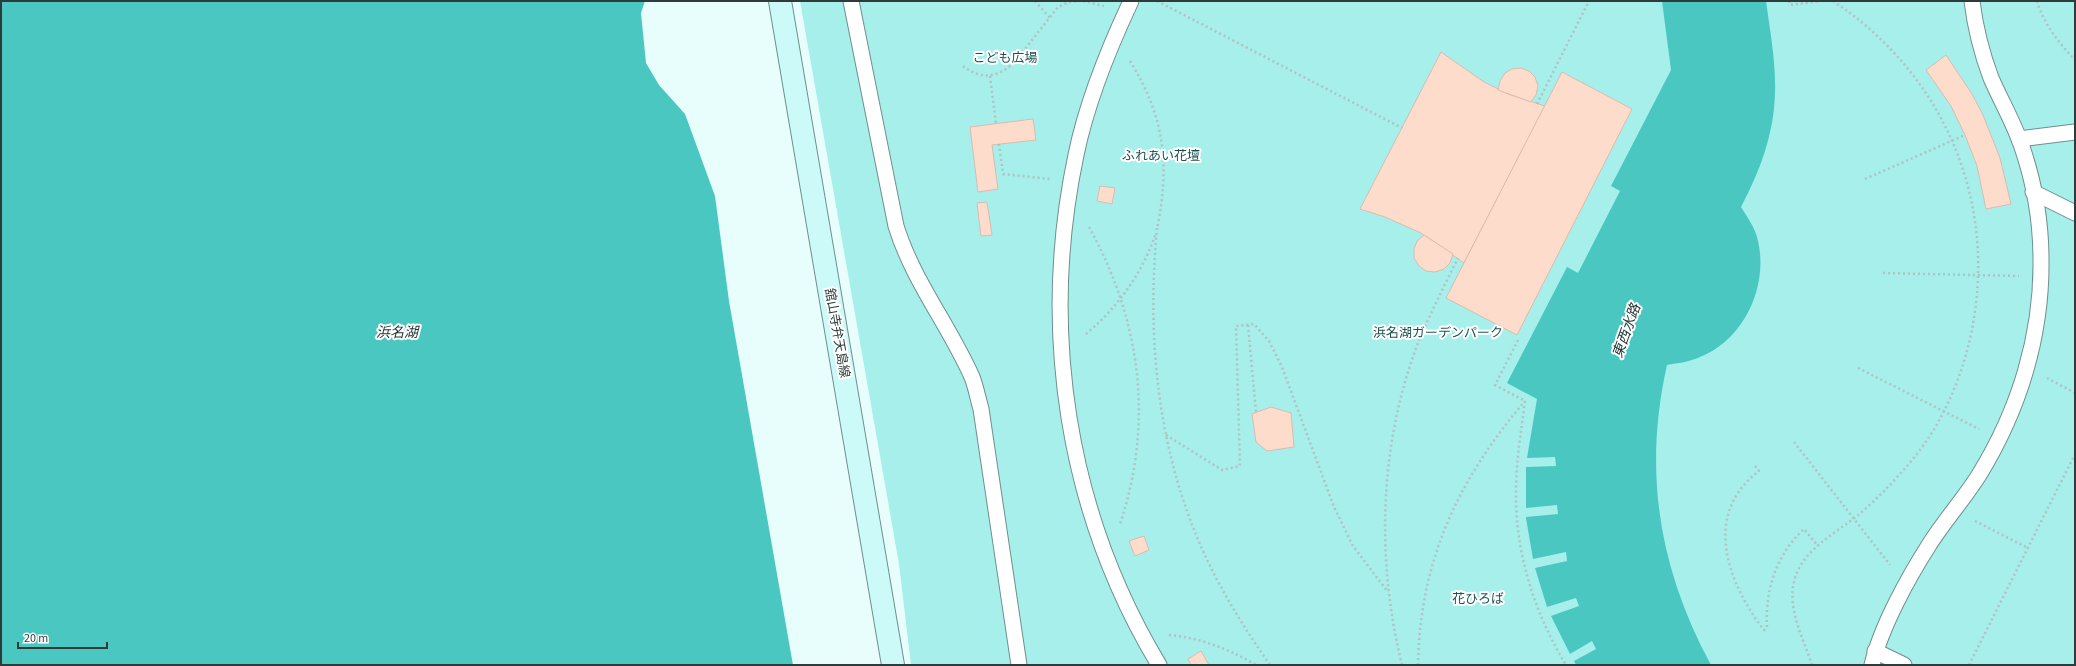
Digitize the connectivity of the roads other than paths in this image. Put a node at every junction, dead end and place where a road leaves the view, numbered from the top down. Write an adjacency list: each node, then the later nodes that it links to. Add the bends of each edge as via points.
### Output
1 (780, 1): 10 (main road, 舘山寺弁天島線)
2 (851, 1): 11 (lane, via 896,226 904,252 959,350 981,409)
3 (1131, 1): 12 (lane, via 1113,38 1092,94 1076,154 1068,197 1060,277 1061,350 1066,400 1077,462 1093,521 1114,580)
4 (1972, 1): 6 (lane, via 1980,43 1991,77)
5 (2075, 132): 6 (lane)
6 (2019, 139): 7 (lane)
7 (2033, 192): 8 (lane); 9 (lane, via 2038,222 2041,277 2035,336 2027,368 2013,409 1999,439 1978,476 1929,545 1906,585)
8 (2075, 213)
9 (1874, 658): 13 (lane)
10 (893, 665)
11 (1020, 665)
12 (1160, 665)
13 (1904, 665)

